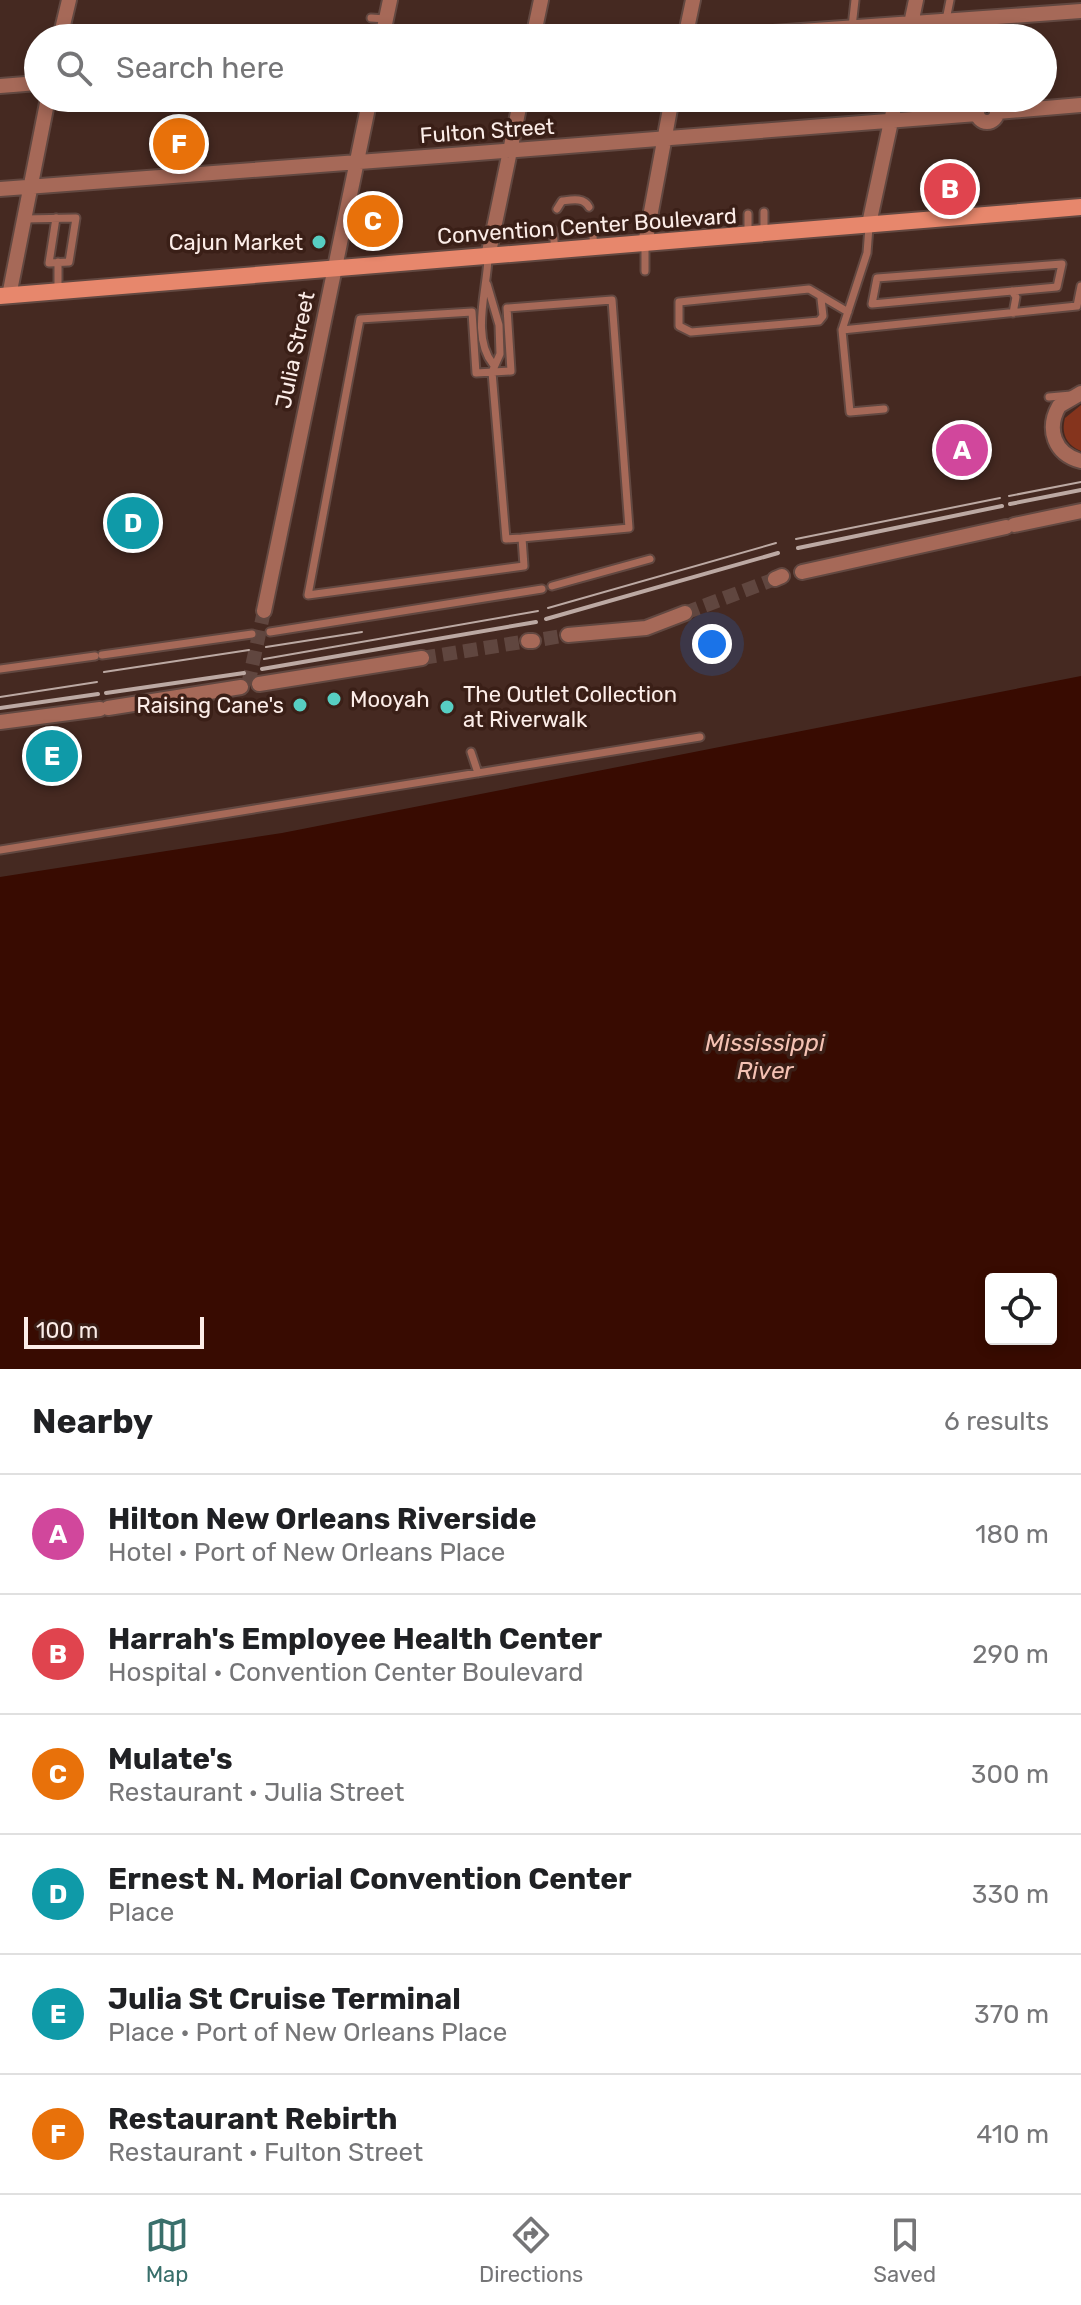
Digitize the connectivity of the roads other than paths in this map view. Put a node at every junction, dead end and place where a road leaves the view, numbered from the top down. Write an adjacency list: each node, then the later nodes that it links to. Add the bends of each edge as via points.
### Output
1 (69, 0): 11 (street)
2 (390, 0): 12 (street)
3 (541, 0): 13 (street)
4 (693, 0): 14 (street)
5 (855, 0): 15 (lane)
6 (916, 0): 10 (street)
7 (950, 0): 9 (lane)
8 (1081, 11): 9 (street)
9 (946, 20): 10 (street)
10 (911, 22): 16 (street)
11 (63, 24)
12 (380, 24)
13 (536, 24)
14 (688, 24)
15 (852, 24)
16 (887, 24)
17 (24, 84): 18 (street)
18 (0, 86)
19 (1081, 105): 20 (street, Fulton Street)
20 (1057, 107)
21 (45, 112): 31 (street)
22 (367, 112): 30 (street, Julia Street)
23 (518, 112): 29 (street)
24 (669, 112): 28 (street)
25 (893, 112): 27 (street)
26 (997, 112): 27 (street, Fulton Street, via 987,122 977,114)
27 (891, 121): 28 (street, Fulton Street); 40 (street)
28 (663, 142): 29 (street, Fulton Street); 44 (street)
29 (509, 152): 30 (street, Fulton Street); 47 (street)
30 (356, 162): 31 (street, Fulton Street); 49 (street, Julia Street)
31 (30, 187): 32 (street, Fulton Street); 39 (street)
32 (0, 189)
33 (589, 207): 35 (lane, via 569,200)
34 (1081, 207): 40 (street, Convention Center Boulevard)
35 (557, 209)
36 (764, 212): 43 (lane)
37 (748, 214): 43 (lane)
38 (56, 218): 39 (lane); 48 (lane, via 49,263); 48 (lane, via 76,218 69,262)
39 (24, 219): 55 (street)
40 (869, 224): 43 (street, Convention Center Boulevard); 59 (lane, via 867,253)
41 (592, 227): 45 (lane)
42 (553, 230): 46 (lane)
43 (756, 235): 44 (street, Convention Center Boulevard)
44 (645, 244): 45 (street, Convention Center Boulevard); 50 (lane)
45 (594, 248): 46 (street, Convention Center Boulevard)
46 (555, 251): 47 (street, Convention Center Boulevard)
47 (488, 257): 49 (street, Convention Center Boulevard); 51 (lane)
48 (58, 262): 53 (lane)
49 (335, 266): 53 (street, Convention Center Boulevard); 72 (street, Julia Street)
50 (645, 271)
51 (487, 284): 61 (lane, via 482,302 485,355); 61 (lane, via 499,325 500,354)
52 (1081, 286): 57 (lane)
53 (58, 292): 55 (street, Convention Center Boulevard)
54 (1012, 292): 54 (lane, via 1057,287 1062,264 877,278 872,304); 58 (lane, via 1017,305)
55 (5, 296)
56 (821, 299): 56 (lane, via 809,289 679,302 679,326 691,332 819,321); 59 (lane)
57 (1079, 309): 58 (lane)
58 (1013, 310): 60 (lane)
59 (848, 312): 60 (lane)
60 (842, 330): 64 (lane, via 850,412)
61 (492, 368): 67 (lane, via 506,539); 67 (lane, via 511,371 507,308 612,300 629,528); 67 (lane, via 476,373 472,312 360,319 308,595 524,566)
62 (1079, 392): 63 (lane); 65 (street, via 1055,413 1052,431 1060,449)
63 (1049, 397)
64 (884, 409)
65 (1081, 461)
66 (1081, 511): 69 (street)
67 (522, 538)
68 (650, 559): 70 (lane)
69 (802, 572)
70 (552, 586)
71 (542, 589): 74 (lane)
72 (264, 611)
73 (685, 613): 76 (street, via 646,628)
74 (270, 632)
75 (252, 634): 78 (lane)
76 (568, 635)
77 (422, 658): 79 (street)
78 (0, 669)
79 (259, 684)
80 (241, 687): 81 (street)
81 (0, 722)
82 (700, 737): 84 (lane)
83 (471, 752): 84 (lane)
84 (478, 773): 85 (lane)
85 (0, 850)

